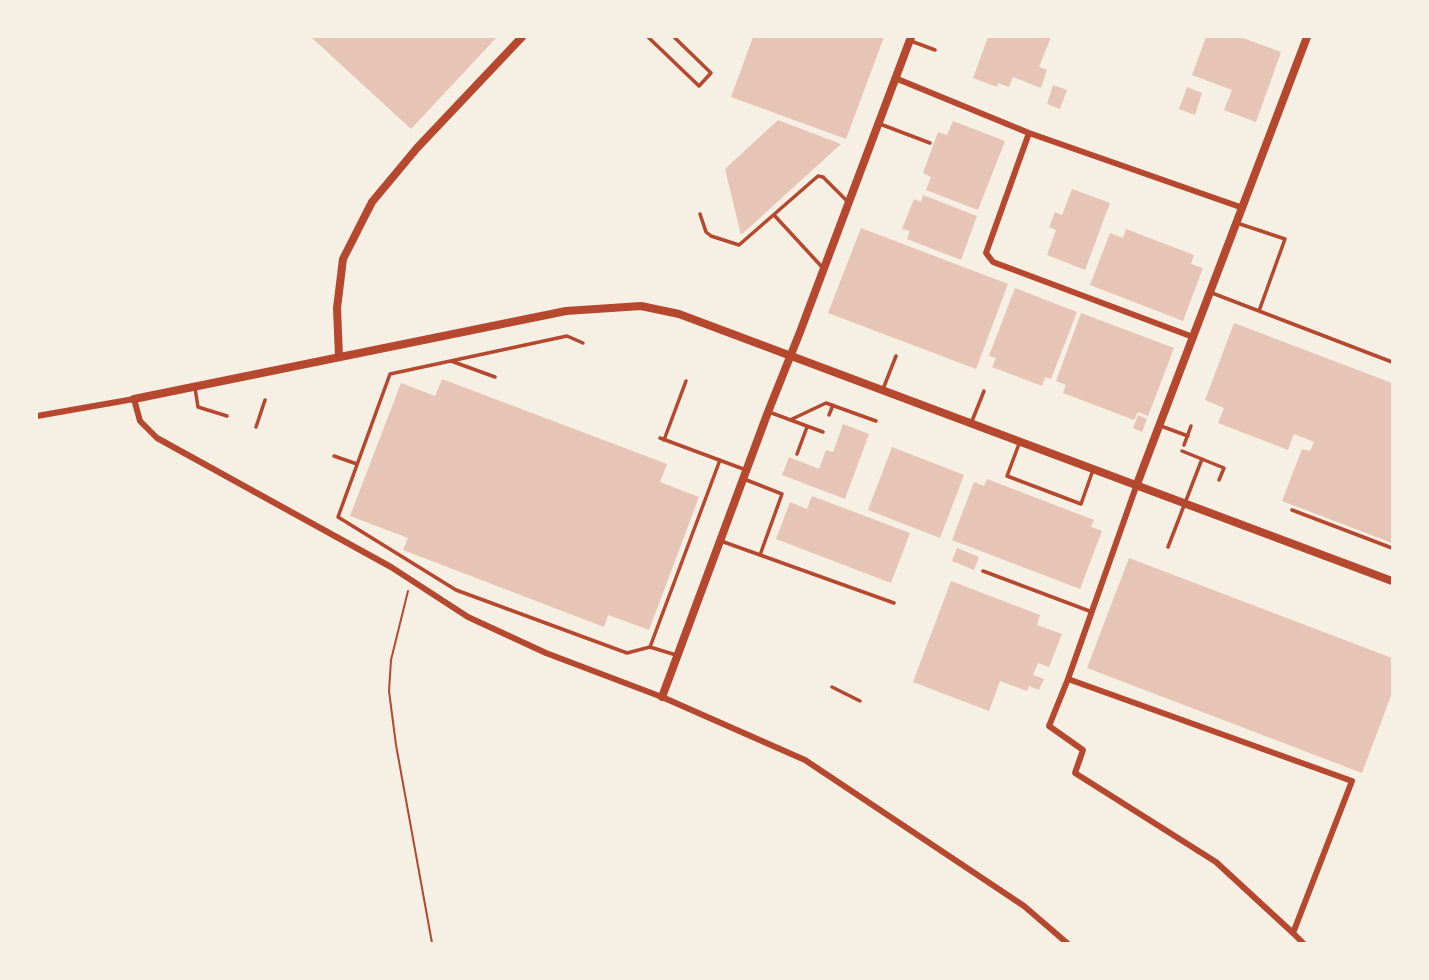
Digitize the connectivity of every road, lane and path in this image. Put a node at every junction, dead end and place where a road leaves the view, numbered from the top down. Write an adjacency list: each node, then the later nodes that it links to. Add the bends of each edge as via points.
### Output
1 (522, 37): 23 (street, via 416,148 372,202 343,260 337,307)
2 (648, 37): 3 (lane, via 699,86 711,73)
3 (674, 37)
4 (1307, 37): 12 (street)
5 (910, 39): 6 (lane); 7 (street)
6 (935, 50)
7 (895, 78): 8 (street); 9 (street)
8 (878, 124): 10 (lane); 11 (street)
9 (1029, 133): 12 (street); 19 (street, via 986,253 993,262)
10 (930, 143)
11 (848, 202): 14 (lane, via 818,176); 16 (street)
12 (1243, 208): 15 (street)
13 (700, 214): 14 (lane, via 710,236 739,245)
14 (774, 215): 16 (lane)
15 (1237, 223): 17 (street); 18 (lane, via 1285,239)
16 (823, 269): 21 (street)
17 (1210, 292): 18 (lane); 19 (street)
18 (1259, 311): 25 (lane)
19 (1193, 337): 43 (street)
20 (583, 343): 24 (lane, via 567,336)
21 (791, 355): 23 (street, via 679,314 641,306 566,311); 29 (street); 34 (street)
22 (896, 356): 29 (lane)
23 (340, 357): 28 (street)
24 (450, 361): 26 (lane); 54 (lane, via 390,374)
25 (1392, 362)
26 (495, 377)
27 (686, 381): 53 (lane, via 662,439)
28 (195, 386): 31 (street); 37 (lane, via 198,407)
29 (883, 389): 40 (street)
30 (984, 391): 40 (lane)
31 (134, 399): 36 (street); 66 (street, via 140,421 157,438)
32 (265, 400): 41 (lane)
33 (833, 405): 35 (lane); 38 (lane, via 826,402); 39 (lane)
34 (768, 412): 38 (lane); 56 (street)
35 (829, 415)
36 (37, 416)
37 (227, 416)
38 (790, 420): 42 (lane)
39 (876, 421)
40 (972, 422): 47 (street)
41 (256, 426)
42 (807, 426): 45 (lane); 50 (lane)
43 (1159, 426): 46 (lane); 58 (street)
44 (1191, 426): 46 (lane)
45 (823, 432)
46 (1188, 436): 48 (lane)
47 (1021, 440): 55 (street); 55 (lane, via 1007,476 1019,481 1081,504)
48 (1184, 445)
49 (1182, 452): 52 (lane)
50 (797, 454)
51 (334, 456): 54 (lane)
52 (1202, 459): 57 (lane, via 1224,468); 59 (lane)
53 (720, 460): 56 (lane); 70 (lane)
54 (357, 464): 70 (lane, via 338,517 398,556 456,590 613,649 626,653)
55 (1094, 468): 58 (street)
56 (744, 474): 61 (street); 64 (lane, via 782,494)
57 (1219, 481)
58 (1137, 484): 59 (street); 69 (street)
59 (1185, 502): 62 (lane); 67 (street)
60 (1293, 510): 63 (lane)
61 (720, 540): 64 (lane); 71 (street)
62 (1168, 547)
63 (1392, 548)
64 (760, 555): 68 (lane)
65 (983, 571): 69 (lane)
66 (412, 580): 74 (street, via 468,617 546,653); 77 (path, via 391,660 389,691)
67 (1392, 581)
68 (894, 603)
69 (1092, 612): 72 (street)
70 (650, 648): 71 (lane)
71 (678, 655): 74 (street)
72 (1068, 679): 76 (street, via 1049,726 1083,750 1075,773 1216,862); 76 (street, via 1352,781)
73 (832, 687): 75 (lane)
74 (662, 697): 78 (street, via 805,760 1024,906)
75 (860, 701)
76 (1293, 933): 79 (street)
77 (432, 943)
78 (1067, 943)
79 (1303, 943)

